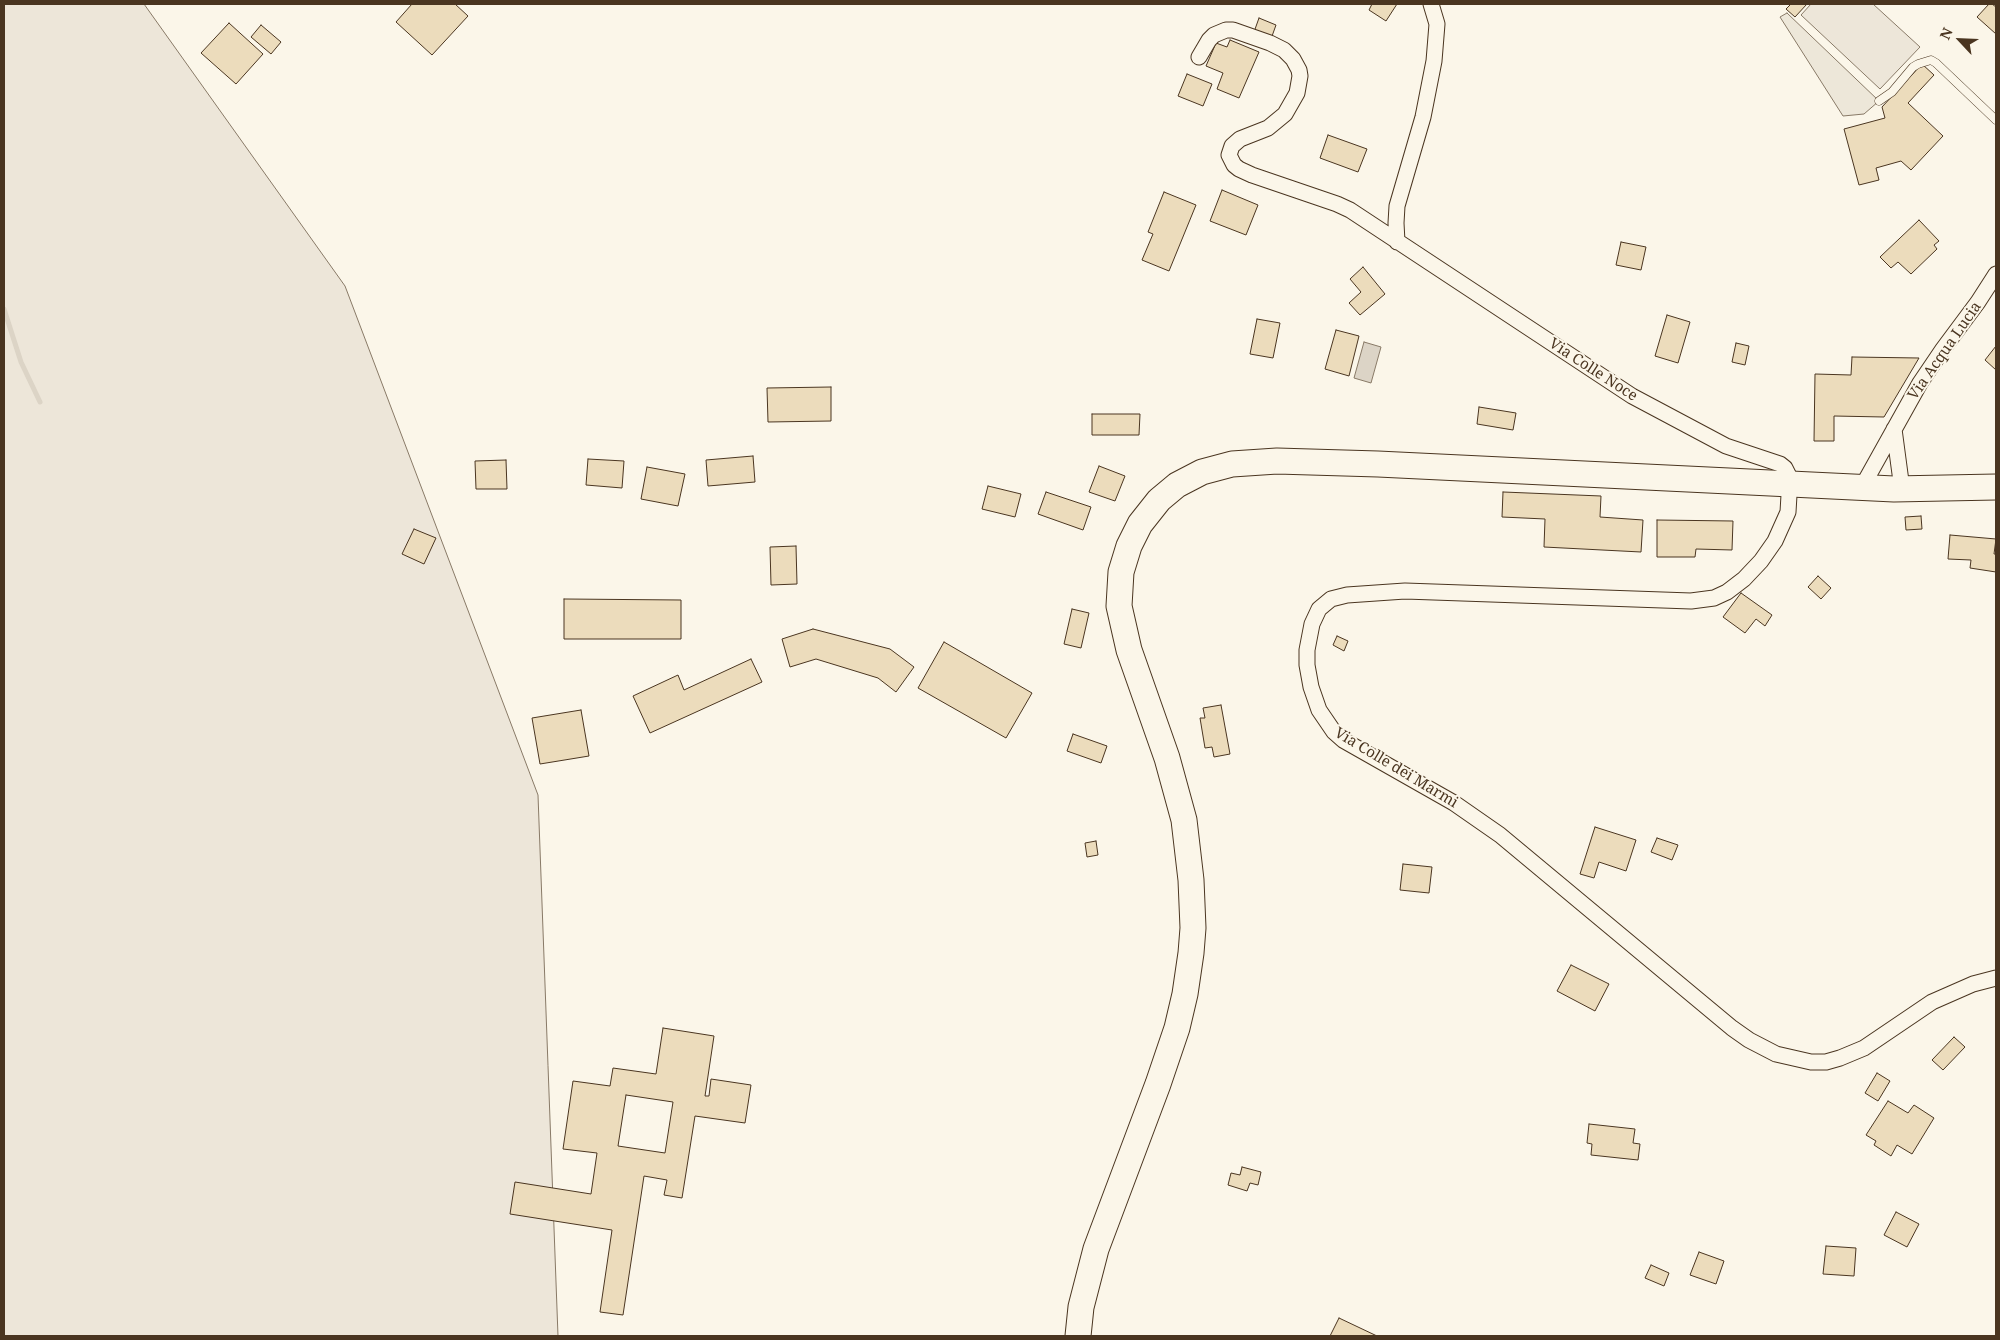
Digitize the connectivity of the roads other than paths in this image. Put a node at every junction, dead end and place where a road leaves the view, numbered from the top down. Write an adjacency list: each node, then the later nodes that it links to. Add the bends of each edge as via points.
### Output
1 (1431, 4): 5 (street, via 1437,24 1434,61 1423,118 1397,206)
2 (1199, 56): 5 (street, Via Colle Noce, via 1209,40 1226,30 1270,43 1289,54 1300,76 1294,101 1276,122 1236,142 1230,150 1231,160 1239,169 1252,175 1342,206)
3 (1879, 101): 4 (lane, via 1918,64 1931,60)
4 (1996, 120)
5 (1397, 242): 8 (street, Via Colle Noce, via 1632,396 1726,446 1780,464 1788,472)
6 (1996, 274): 7 (street, Via Acqua Lucia, via 1934,362)
7 (1894, 429): 9 (street, Via Acqua Lucia); 11 (street)
8 (1791, 484): 9 (main road); 12 (street, Via Colle dei Marmi, via 1786,519 1770,549 1739,583 1714,598 1691,601 1405,591 1331,599 1322,605 1314,618 1307,650 1309,680 1319,710 1339,736 1494,830 1732,1028 1776,1054 1811,1062 1840,1058 1864,1048 1932,1002); 13 (main road, via 1378,464 1254,462 1222,466 1193,476 1170,490 1148,512 1135,531 1125,556 1119,606 1128,650 1172,774 1184,820 1192,880 1192,945 1177,1028 1096,1249 1083,1296)
9 (1862, 487): 11 (main road)
10 (1996, 487): 11 (main road)
11 (1902, 489)
12 (1996, 978)
13 (1078, 1336)

